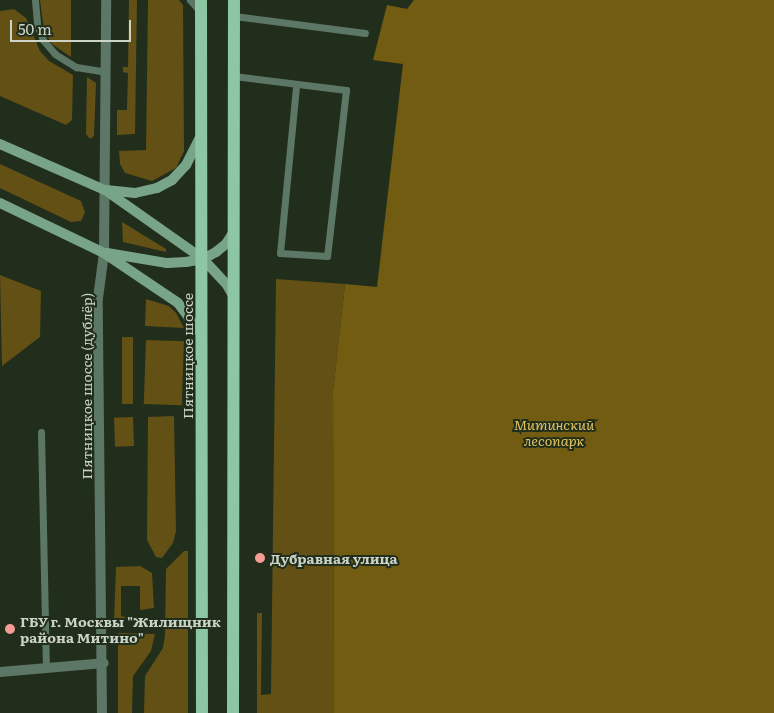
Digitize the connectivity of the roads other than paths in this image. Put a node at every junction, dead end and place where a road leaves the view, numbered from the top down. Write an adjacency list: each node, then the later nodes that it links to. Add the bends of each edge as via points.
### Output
1 (35, 0): 9 (lane, via 37,25 43,40 55,54 76,67)
2 (106, 0): 9 (street, Пятницкое шоссе (дублёр))
3 (190, 0): 6 (lane)
4 (201, 0): 6 (main road, Пятницкое шоссе)
5 (234, 0): 7 (main road)
6 (201, 14): 12 (main road, Пятницкое шоссе)
7 (234, 16): 8 (lane); 10 (main road)
8 (365, 32)
9 (106, 72): 14 (street, Пятницкое шоссе (дублёр))
10 (234, 76): 11 (lane); 16 (main road)
11 (296, 86): 11 (lane, via 346,90 327,256 280,254)
12 (202, 132): 14 (main road, via 186,165 172,180 157,188 135,193); 18 (main road, Пятницкое шоссе)
13 (0, 144): 14 (main road)
14 (105, 190): 17 (street, Пятницкое шоссе (дублёр)); 18 (main road)
15 (0, 203): 17 (main road)
16 (234, 232): 18 (main road, via 226,244); 19 (main road)
17 (104, 253): 18 (main road, via 167,263); 20 (main road, via 178,304); 22 (street, Пятницкое шоссе (дублёр), via 98,298)
18 (203, 259): 19 (main road, via 227,285); 20 (main road, Пятницкое шоссе)
19 (234, 298): 27 (main road)
20 (201, 334): 26 (main road, Пятницкое шоссе)
21 (41, 432): 23 (lane)
22 (104, 663): 23 (street); 25 (street, Пятницкое шоссе (дублёр))
23 (46, 667): 24 (street)
24 (0, 672)
25 (102, 713)
26 (202, 713)
27 (233, 713)

